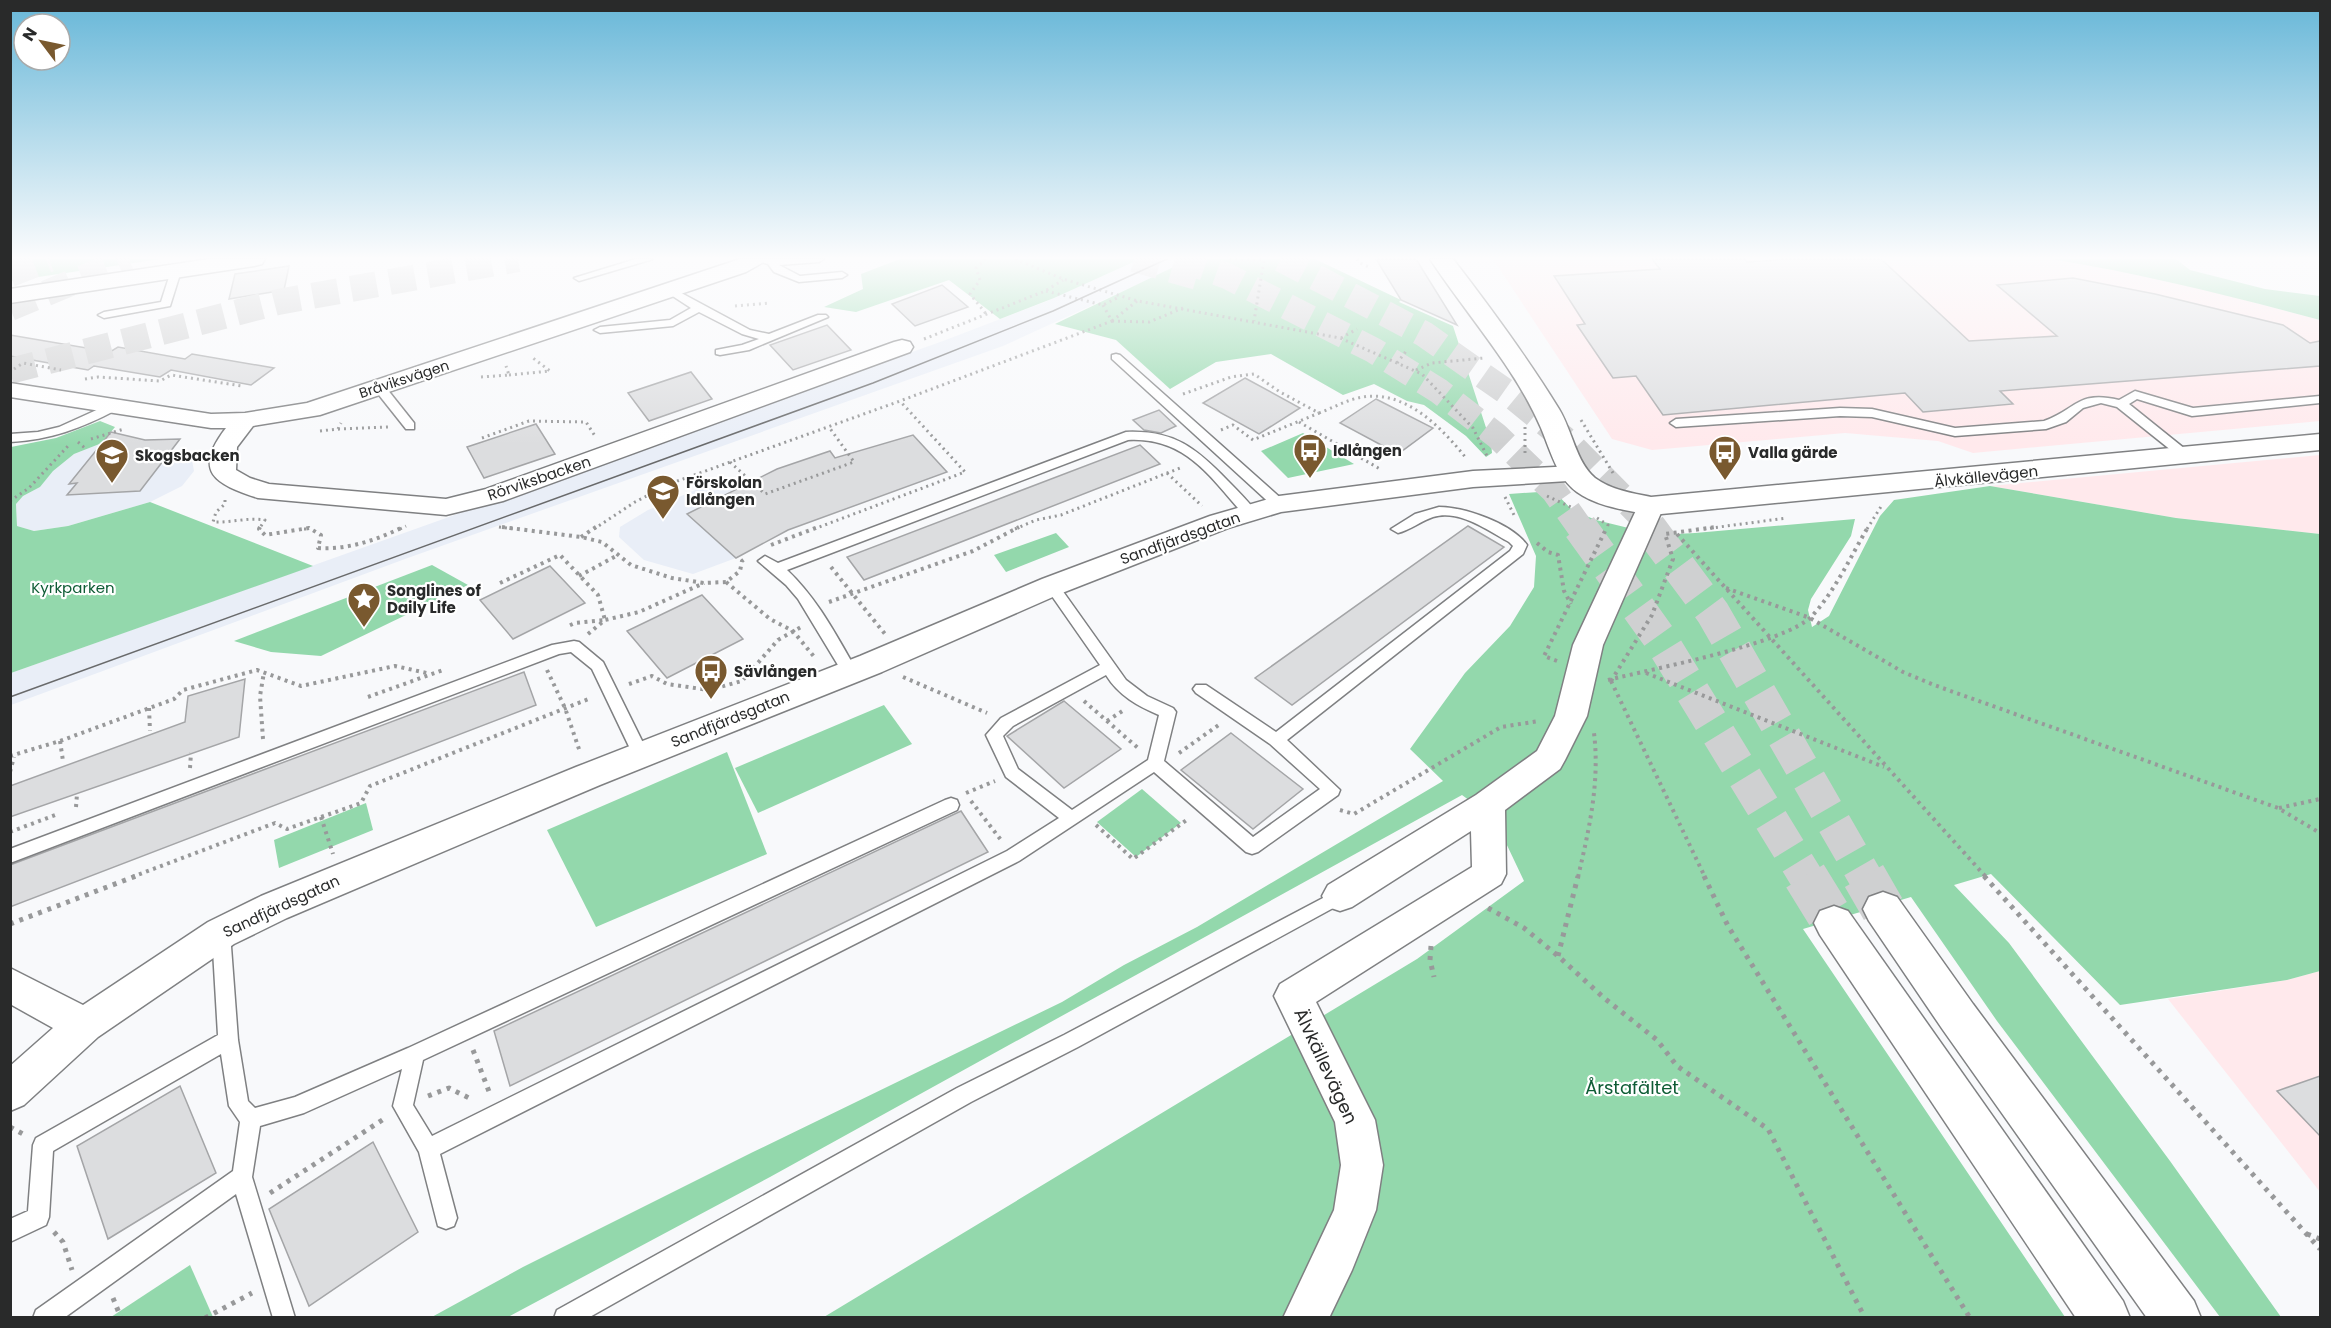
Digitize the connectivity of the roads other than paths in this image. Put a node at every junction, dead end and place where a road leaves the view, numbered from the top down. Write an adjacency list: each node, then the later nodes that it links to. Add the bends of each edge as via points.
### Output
1 (580, 321): 11 (street, Bråviksvägen)
2 (677, 321): 6 (lane)
3 (724, 321): 7 (lane)
4 (812, 321): 7 (lane)
5 (1487, 321): 22 (main road, via 1547,411)
6 (600, 330)
7 (770, 338): 9 (lane, via 745,348)
8 (902, 347): 16 (street, Rörviksbacken, via 494,495 446,507 267,492 241,484 223,473 225,446)
9 (720, 351)
10 (1116, 357): 23 (lane)
11 (379, 387): 16 (street, Bråviksvägen, via 311,410); 18 (lane)
12 (10, 390): 15 (street, Bråviksvägen)
13 (2320, 400): 14 (lane, via 2192,412 2135,395)
14 (2121, 404): 17 (lane, via 2101,399 2079,405 2062,419 2046,425 1955,432 1872,413); 21 (lane)
15 (112, 407): 16 (street, Bråviksvägen, via 211,421); 19 (lane, via 63,431 36,438)
16 (245, 420)
17 (1676, 423)
18 (410, 426)
19 (10, 438)
20 (2320, 442): 21 (main road, Älvkällevägen)
21 (2186, 456): 24 (main road, Älvkällevägen)
22 (1575, 474): 23 (street, Sandfjärdsgatan, via 1499,477); 24 (main road, Älvkällevägen, via 1606,496)
23 (1279, 504): 25 (street, Sandfjärdsgatan)
24 (1651, 506): 35 (street, via 1588,645 1584,720 1549,760)
25 (1250, 513): 27 (street, Sandfjärdsgatan); 28 (lane, via 1178,443 1156,437 1126,436 818,551 770,558)
26 (1398, 529): 31 (lane, via 1429,513 1454,511 1520,545 1516,554)
27 (1052, 586): 28 (street, Sandfjärdsgatan); 29 (lane)
28 (862, 666): 32 (street, Sandfjärdsgatan)
29 (1108, 667): 33 (lane, via 1138,700 1168,712); 36 (lane, via 1007,722 994,735 1012,773)
30 (1201, 689): 31 (lane)
31 (1276, 740): 33 (lane, via 1332,790 1252,847)
32 (641, 755): 37 (lane, via 597,666 574,646); 41 (street, Sandfjärdsgatan, via 341,878)
33 (1157, 765): 36 (lane)
34 (958, 799): 45 (lane)
35 (1488, 804): 38 (street); 55 (street, Älvkällevägen, via 1489,874 1293,996 1355,1120 1362,1166 1354,1210 1337,1255)
36 (1077, 816): 48 (lane, via 1013,856)
37 (10, 856)
38 (1340, 896): 54 (lane, via 964,1095)
39 (1883, 909): 57 (main road)
40 (1834, 923): 56 (main road)
41 (221, 933): 43 (street, Sandfjärdsgatan); 44 (lane)
42 (10, 985): 43 (street)
43 (84, 1025): 46 (street, Sandfjärdsgatan)
44 (228, 1040): 47 (lane, via 239,1106); 51 (lane, via 43,1145 38,1217)
45 (415, 1054): 47 (lane, via 297,1106); 48 (lane, via 404,1107)
46 (10, 1092)
47 (251, 1119): 49 (lane)
48 (428, 1149): 50 (lane)
49 (242, 1178): 52 (lane); 53 (lane)
50 (446, 1218)
51 (10, 1231)
52 (44, 1317)
53 (284, 1317)
54 (565, 1317)
55 (1305, 1317)
56 (2106, 1317)
57 (2177, 1317)

